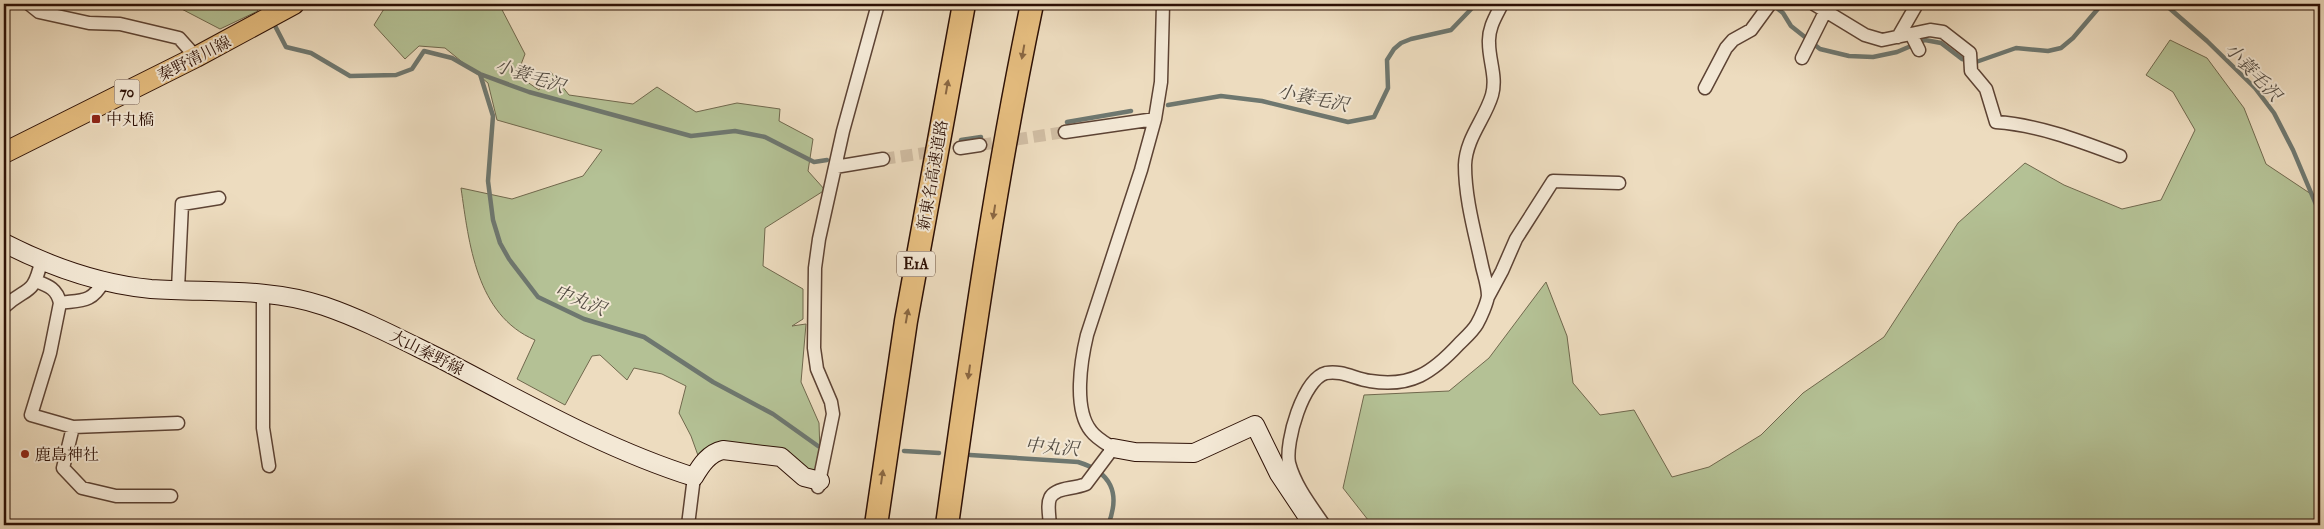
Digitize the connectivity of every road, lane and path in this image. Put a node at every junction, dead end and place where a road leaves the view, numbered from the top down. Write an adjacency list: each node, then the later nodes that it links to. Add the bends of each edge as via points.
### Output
1 (29, 4): 16 (street, via 39,12 90,23 120,24 178,38)
2 (878, 4): 25 (street)
3 (964, 4): 45 (highway, 新東名高速道路 / E1A, one-way to 3, via 906,321)
4 (1032, 4): 46 (highway, one-way to 46, via 988,247)
5 (1163, 4): 18 (street, via 1162,82)
6 (1502, 4): 34 (street, via 1488,41 1494,84 1492,96 1470,140 1465,166)
7 (1814, 4): 11 (street)
8 (1917, 4): 13 (street)
9 (1769, 5): 17 (street, via 1751,30 1726,48)
10 (286, 8): 16 (main road, 秦野清川線 / 70)
11 (1826, 10): 13 (street, via 1865,34 1882,40); 15 (street)
12 (1911, 34): 13 (street); 14 (street); 23 (street, via 1930,30 1942,32 1970,53 1971,71 1986,89 1996,122 2020,124)
13 (1898, 37)
14 (1919, 50)
15 (1803, 54)
16 (196, 57): 22 (main road, 秦野清川線 / 70)
17 (1705, 88)
18 (1155, 119): 19 (street); 39 (street, via 1081,362 1081,400 1085,419)
19 (1065, 132)
20 (980, 145): 21 (street)
21 (960, 148)
22 (4, 153)
23 (2120, 156)
24 (883, 160): 25 (street)
25 (835, 167): 42 (street, via 815,268 816,369 833,414)
26 (1619, 183): 34 (street, via 1553,181 1516,239)
27 (219, 198): 32 (street, via 182,204)
28 (4, 243): 29 (main road, 大山秦野線)
29 (41, 262): 30 (street); 31 (main road, 大山秦野線)
30 (36, 281): 35 (street, via 52,288); 36 (street, via 30,290)
31 (103, 282): 32 (main road, 大山秦野線); 35 (street, via 98,293 88,300)
32 (178, 289): 33 (main road, 大山秦野線)
33 (264, 293): 40 (street, via 263,428); 41 (main road, 大山秦野線, via 348,314 614,448)
34 (1488, 296): 49 (street, via 1476,325 1447,357 1424,376 1389,383 1347,374 1324,374 1314,379 1305,392 1290,443 1289,461 1295,481)
35 (60, 303): 38 (street, via 32,415)
36 (4, 307)
37 (178, 423): 38 (street)
38 (73, 427): 43 (street, via 63,468 82,488 116,496)
39 (1108, 455): 47 (street, via 1083,486 1051,494 1048,505); 48 (main road, via 1194,453 1255,425 1279,474)
40 (269, 466)
41 (694, 477): 42 (main road, via 703,462 714,452 723,450 781,457 804,477); 44 (street)
42 (819, 484)
43 (172, 496)
44 (688, 525)
45 (876, 525)
46 (947, 525)
47 (1050, 525)
48 (1313, 525)
49 (1324, 525)

